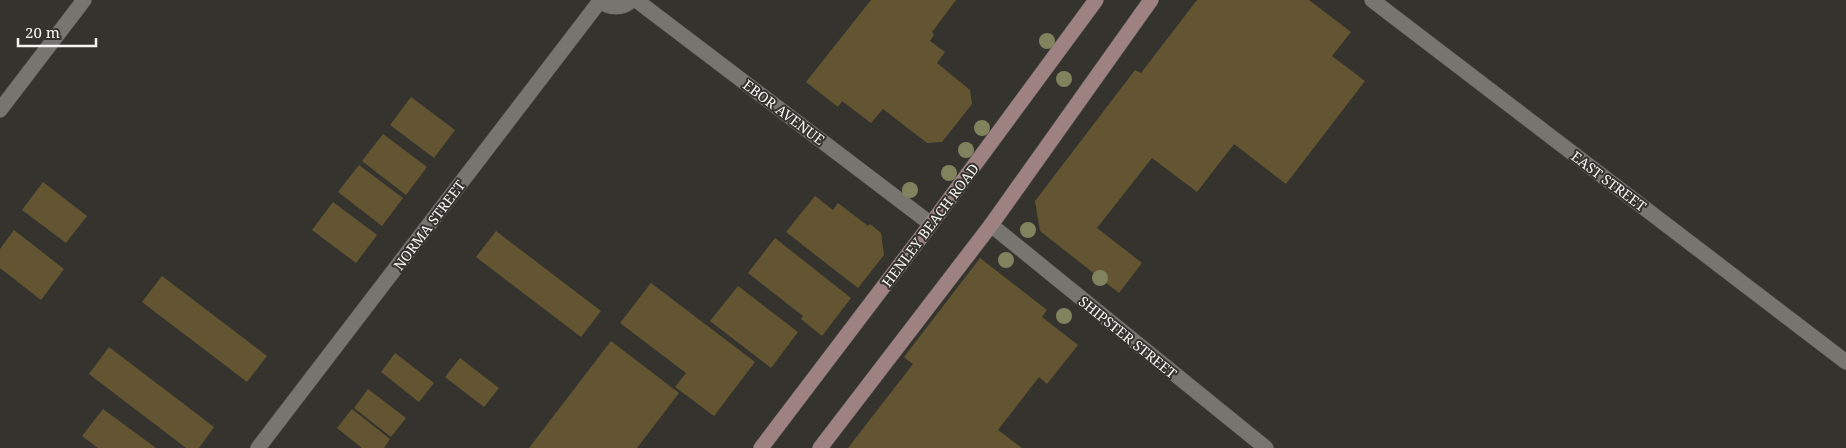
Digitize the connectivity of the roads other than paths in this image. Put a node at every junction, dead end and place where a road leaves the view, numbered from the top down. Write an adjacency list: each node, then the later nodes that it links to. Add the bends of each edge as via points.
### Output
1 (84, 0): 8 (street)
2 (632, 0): 7 (street, via 628,5 618,7)
3 (636, 0): 9 (street, EBOR AVENUE)
4 (1096, 0): 9 (main road, HENLEY BEACH ROAD)
5 (1151, 0): 10 (main road)
6 (1372, 0): 11 (street, EAST STREET)
7 (600, 1): 12 (street, NORMA STREET)
8 (0, 110)
9 (931, 224): 13 (main road, HENLEY BEACH ROAD)
10 (991, 225): 14 (main road); 15 (street, SHIPSTER STREET)
11 (1846, 362)
12 (258, 448)
13 (761, 448)
14 (820, 448)
15 (1266, 448)

